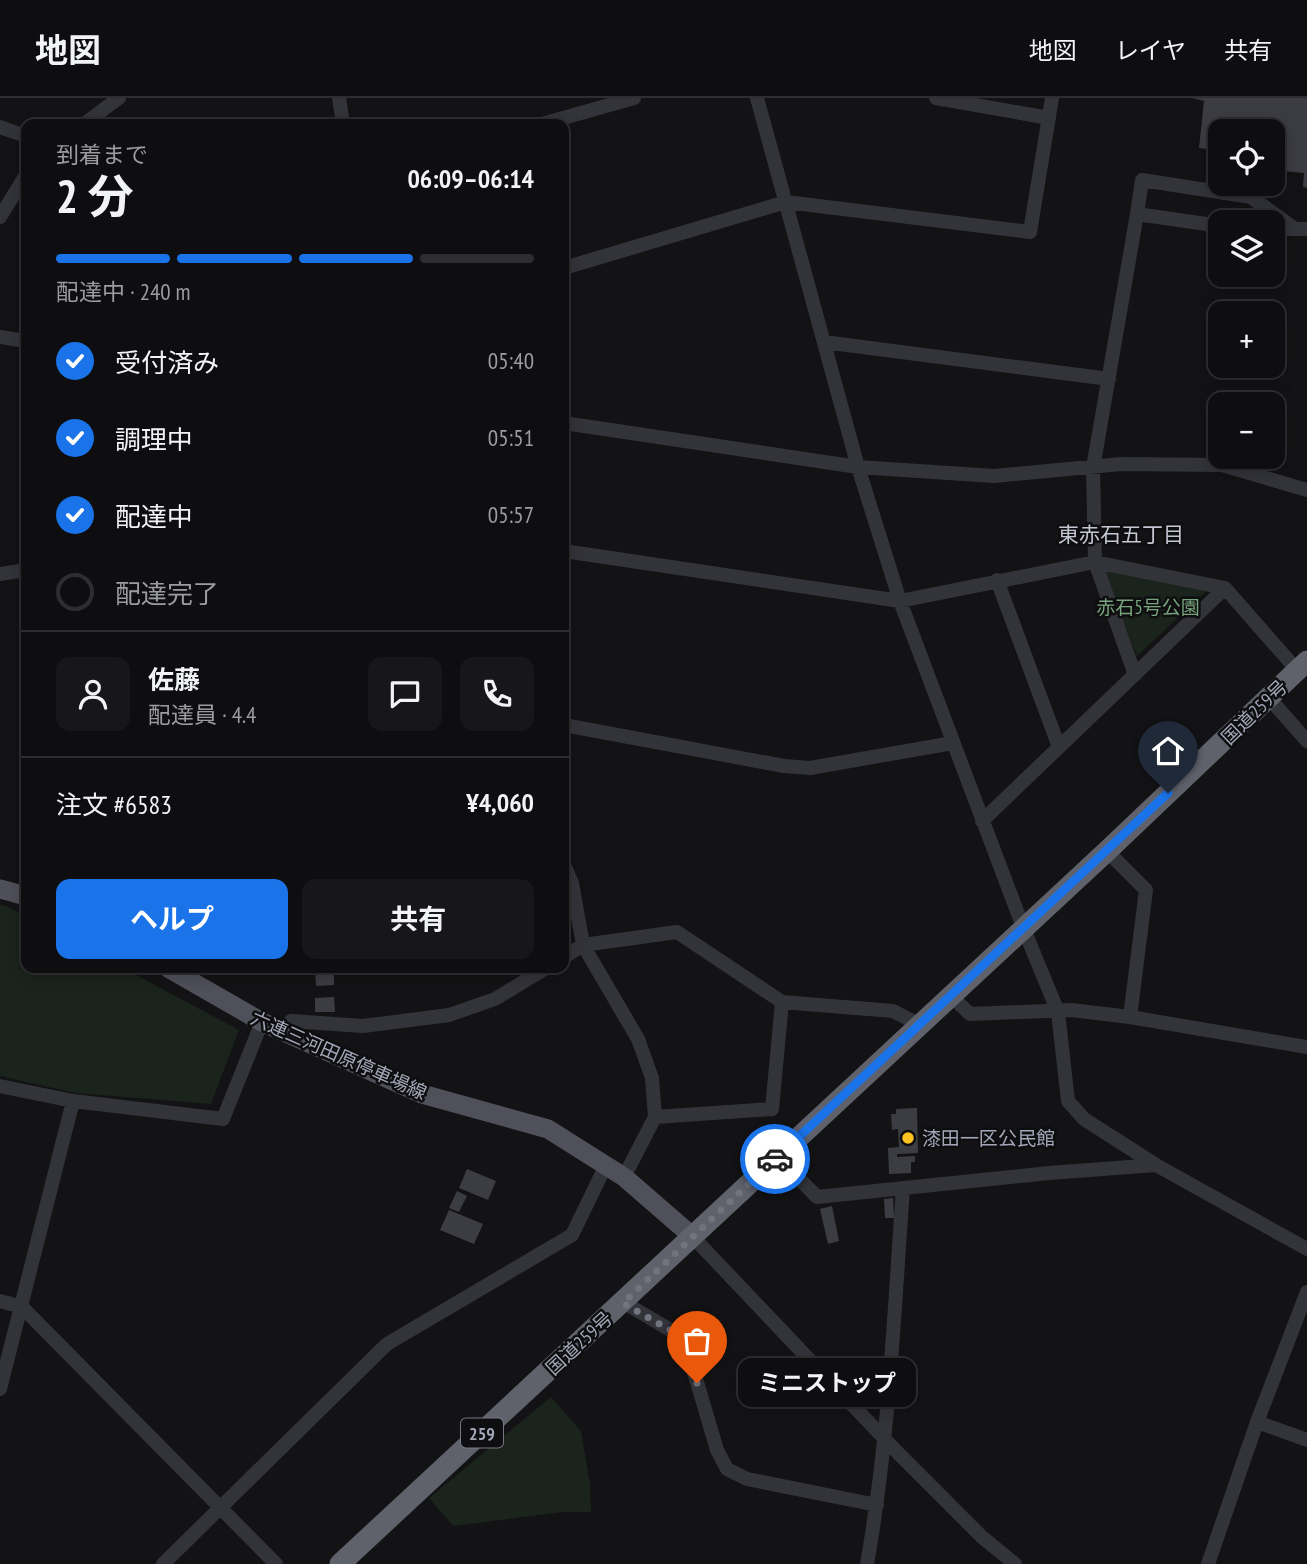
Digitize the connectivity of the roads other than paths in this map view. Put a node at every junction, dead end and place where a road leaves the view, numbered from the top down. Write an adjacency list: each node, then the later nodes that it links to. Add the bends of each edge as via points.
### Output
1 (118, 98): 8 (street)
2 (339, 98): 9 (street)
3 (634, 98): 10 (street)
4 (757, 98): 14 (street)
5 (936, 98): 7 (street)
6 (1052, 98): 7 (street)
7 (1049, 118): 14 (street, via 1030,232)
8 (91, 119)
9 (342, 119)
10 (560, 119)
11 (0, 127): 12 (street)
12 (21, 134)
13 (21, 183): 16 (street)
14 (786, 202): 19 (street); 22 (street)
15 (1136, 214): 17 (street); 18 (street, via 1142,180 1251,197); 23 (street)
16 (0, 217)
17 (1208, 224)
18 (1301, 229)
19 (569, 267)
20 (0, 337): 21 (street)
21 (21, 340)
22 (824, 342): 23 (street); 25 (street)
23 (1109, 379): 26 (street)
24 (569, 424): 25 (street)
25 (858, 467): 26 (street, via 995,476); 34 (street)
26 (1093, 468): 27 (street, via 1222,465); 29 (street)
27 (1307, 490)
28 (569, 552): 34 (street)
29 (1095, 562): 32 (street); 33 (street); 36 (street)
30 (21, 571): 31 (street)
31 (0, 574)
32 (997, 580): 34 (street); 41 (street)
33 (1225, 588): 35 (street); 36 (street)
34 (900, 601): 40 (street)
35 (1302, 666): 37 (highway, 国道259号 / 259)
36 (1135, 675): 41 (street)
37 (1269, 698): 39 (street); 43 (highway, 国道259号 / 259)
38 (569, 726): 40 (street, via 810,768)
39 (1307, 741)
40 (953, 743): 42 (street)
41 (1059, 747): 42 (street)
42 (982, 821): 47 (street)
43 (1107, 851): 47 (highway, 国道259号 / 259); 55 (street, via 1146,890)
44 (569, 876): 48 (street)
45 (0, 889): 46 (main road)
46 (21, 895)
47 (1023, 927): 52 (highway, 国道259号 / 259); 54 (street)
48 (583, 945): 49 (street); 53 (street, via 677,932); 62 (street, via 638,1039 652,1078)
49 (569, 954)
50 (177, 973): 56 (main road, 六連三河田原停車場線)
51 (538, 973): 58 (street, via 495,999 449,1015 363,1026 291,1021)
52 (950, 995): 54 (street, via 970,1014); 57 (highway, 国道259号 / 259)
53 (782, 1002): 57 (street, via 893,1011); 62 (street, via 772,1109)
54 (1058, 1012): 55 (street); 65 (street, via 1068,1101 1084,1119)
55 (1130, 1017): 59 (street)
56 (262, 1022): 58 (main road, 六連三河田原停車場線); 61 (street, via 223,1119)
57 (918, 1024): 63 (highway, 国道259号 / 259)
58 (287, 1033): 64 (main road, 六連三河田原停車場線, via 422,1094 548,1129)
59 (1307, 1044)
60 (0, 1086): 61 (street)
61 (73, 1101): 73 (street)
62 (655, 1116): 66 (street)
63 (778, 1157): 67 (street, via 817,1197); 68 (highway, 国道259号 / 259)
64 (606, 1165): 66 (main road, 六連三河田原停車場線); 79 (street, via 572,1235 387,1344)
65 (1156, 1165): 67 (street); 69 (street)
66 (624, 1177): 68 (main road, 六連三河田原停車場線)
67 (903, 1188): 76 (street)
68 (692, 1236): 72 (highway, 国道259号 / 259); 76 (street)
69 (1307, 1250)
70 (1307, 1292): 75 (street)
71 (0, 1301): 73 (street)
72 (623, 1303): 78 (street, via 684,1338 716,1450 727,1469 747,1479); 82 (highway, 国道259号 / 259)
73 (22, 1307): 74 (street); 79 (street)
74 (0, 1389)
75 (1258, 1422): 77 (street); 85 (street)
76 (885, 1437): 78 (street); 84 (street, via 982,1537)
77 (1307, 1440)
78 (877, 1504): 83 (street)
79 (220, 1507): 80 (street); 81 (street)
80 (163, 1564)
81 (276, 1564)
82 (340, 1564)
83 (867, 1564)
84 (1015, 1564)
85 (1208, 1564)

